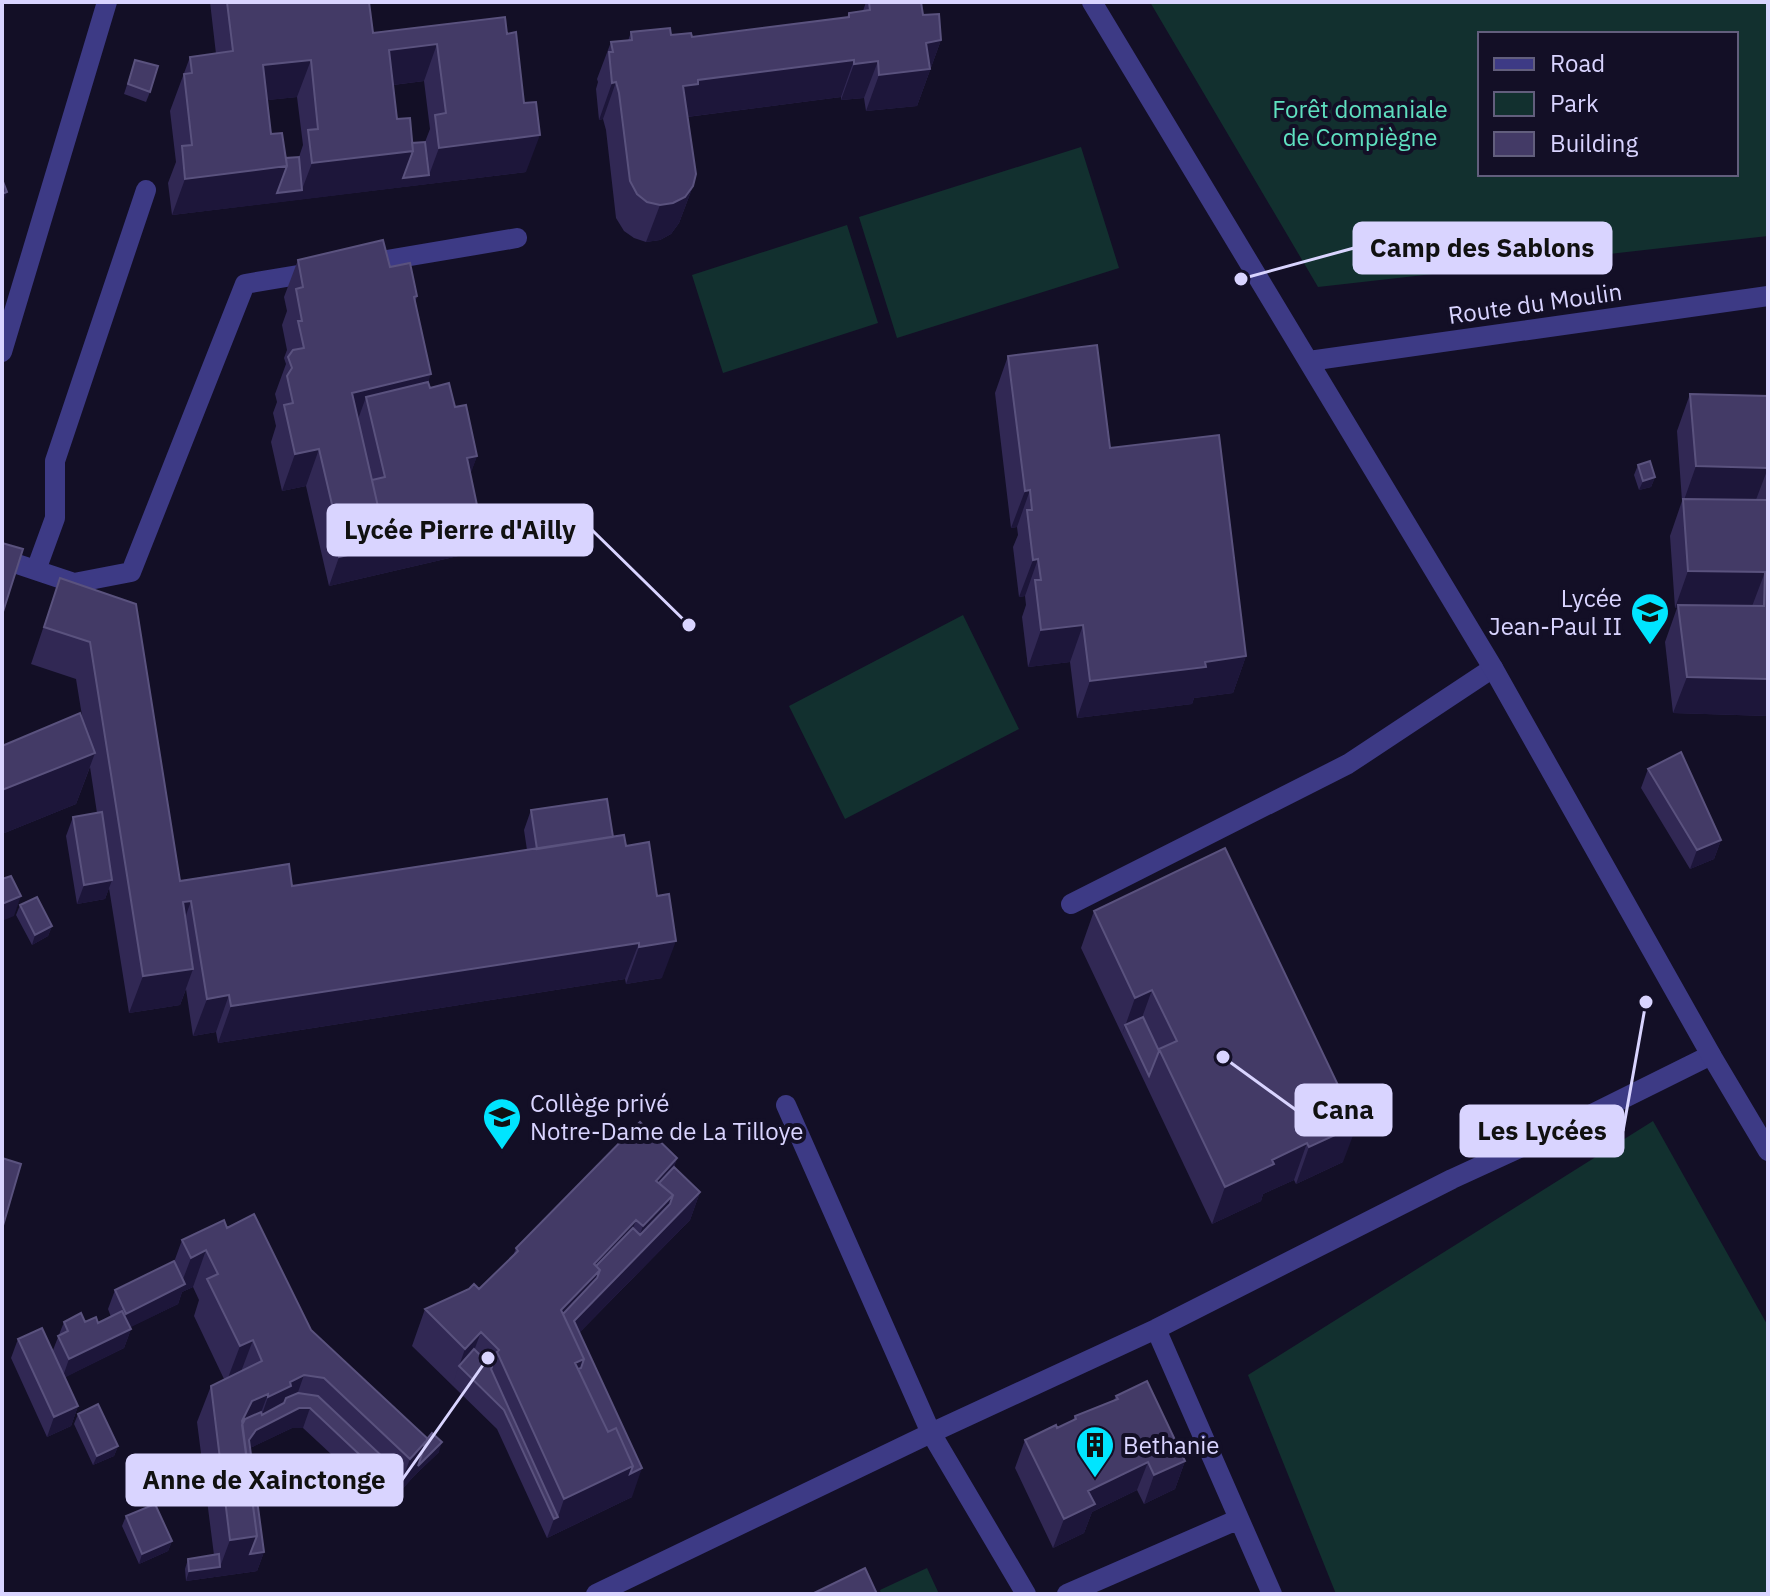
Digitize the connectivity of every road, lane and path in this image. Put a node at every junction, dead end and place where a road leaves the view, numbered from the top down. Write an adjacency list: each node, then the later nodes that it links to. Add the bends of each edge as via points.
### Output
1 (107, 2): 6 (street)
2 (1092, 2): 7 (street)
3 (146, 190): 9 (street, via 55,461 55,518)
4 (517, 238): 9 (street, via 245,284 131,572 74,583)
5 (1768, 296): 7 (street, Route du Moulin)
6 (2, 352)
7 (1309, 361): 10 (street)
8 (2, 559): 9 (street)
9 (36, 570)
10 (1493, 668): 11 (street, via 1348,764); 12 (street)
11 (1071, 904)
12 (1711, 1055): 14 (street); 15 (street)
13 (786, 1105): 16 (street)
14 (1768, 1151)
15 (1156, 1329): 16 (street); 17 (street)
16 (931, 1433): 18 (street); 19 (street)
17 (1239, 1519): 20 (street); 21 (street)
18 (596, 1594)
19 (1026, 1594)
20 (1067, 1594)
21 (1272, 1594)

